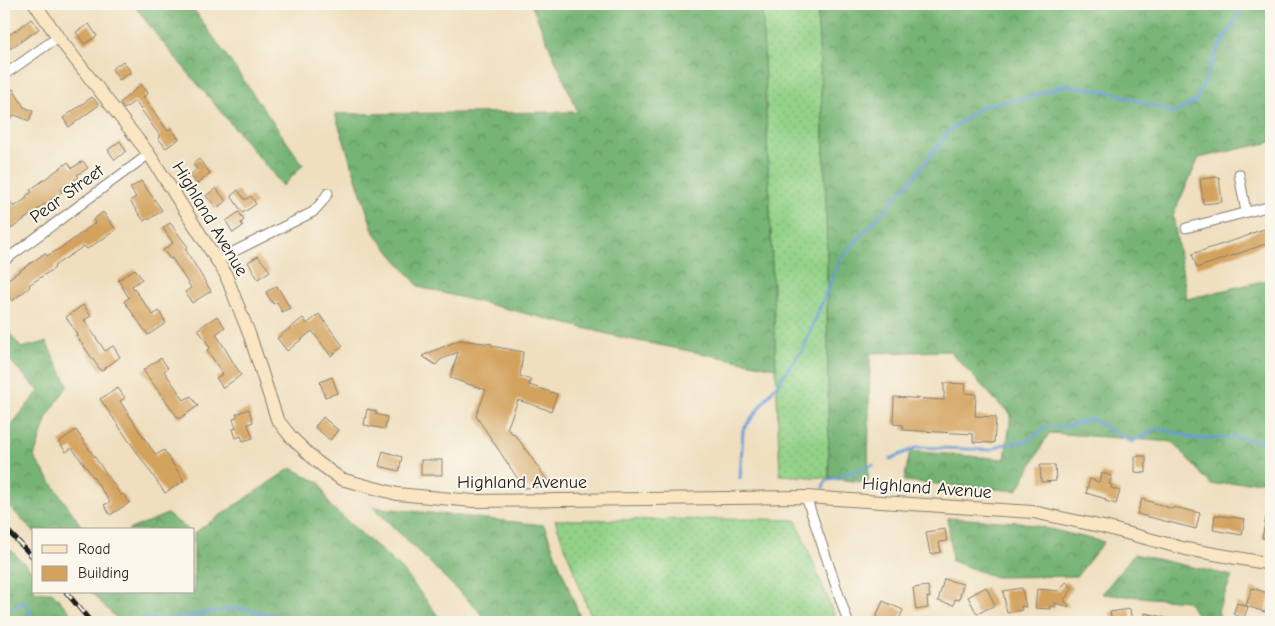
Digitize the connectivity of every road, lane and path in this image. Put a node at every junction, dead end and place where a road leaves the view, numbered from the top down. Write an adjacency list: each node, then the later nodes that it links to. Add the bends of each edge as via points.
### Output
1 (35, 4): 2 (main road, Highland Avenue)
2 (58, 37): 3 (street); 4 (main road, Highland Avenue)
3 (4, 75)
4 (149, 154): 10 (main road, Highland Avenue); 11 (street, Pear Street)
5 (1239, 174): 8 (street)
6 (328, 193): 10 (street, via 313,212)
7 (1271, 206): 8 (street)
8 (1246, 212): 9 (street)
9 (1186, 228)
10 (217, 260): 12 (main road, Highland Avenue, via 226,273 250,336 277,418 316,461 341,479 397,494 473,501)
11 (4, 261)
12 (806, 497): 13 (main road, Highland Avenue, via 1033,512 1186,549); 14 (street)
13 (1271, 564)
14 (848, 622)

